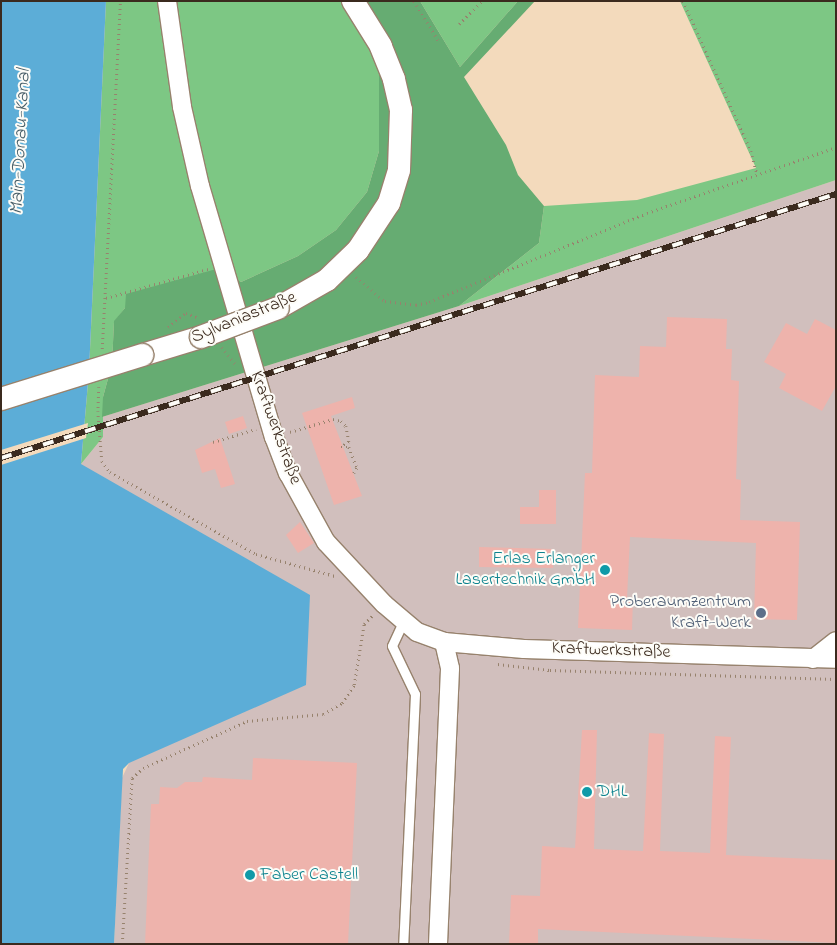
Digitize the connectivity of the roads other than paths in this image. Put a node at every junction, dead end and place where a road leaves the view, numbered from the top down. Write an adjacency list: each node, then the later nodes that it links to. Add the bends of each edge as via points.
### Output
1 (167, 1): 4 (street, Kraftwerkstraße, via 182,107 268,432 326,542)
2 (353, 1): 3 (street, Sylvaniastraße, bridge, via 381,46 394,79 402,140 399,170 389,203 365,242 345,266 278,308 200,338)
3 (1, 400)
4 (403, 622): 6 (street, Kraftwerkstraße, via 417,632); 9 (lane, via 392,646 415,694)
5 (836, 641): 7 (street)
6 (444, 642): 7 (street, Kraftwerkstraße, via 524,649); 10 (street, via 450,668)
7 (813, 659): 8 (street, Kraftwerkstraße)
8 (836, 659)
9 (403, 944)
10 (438, 944)

